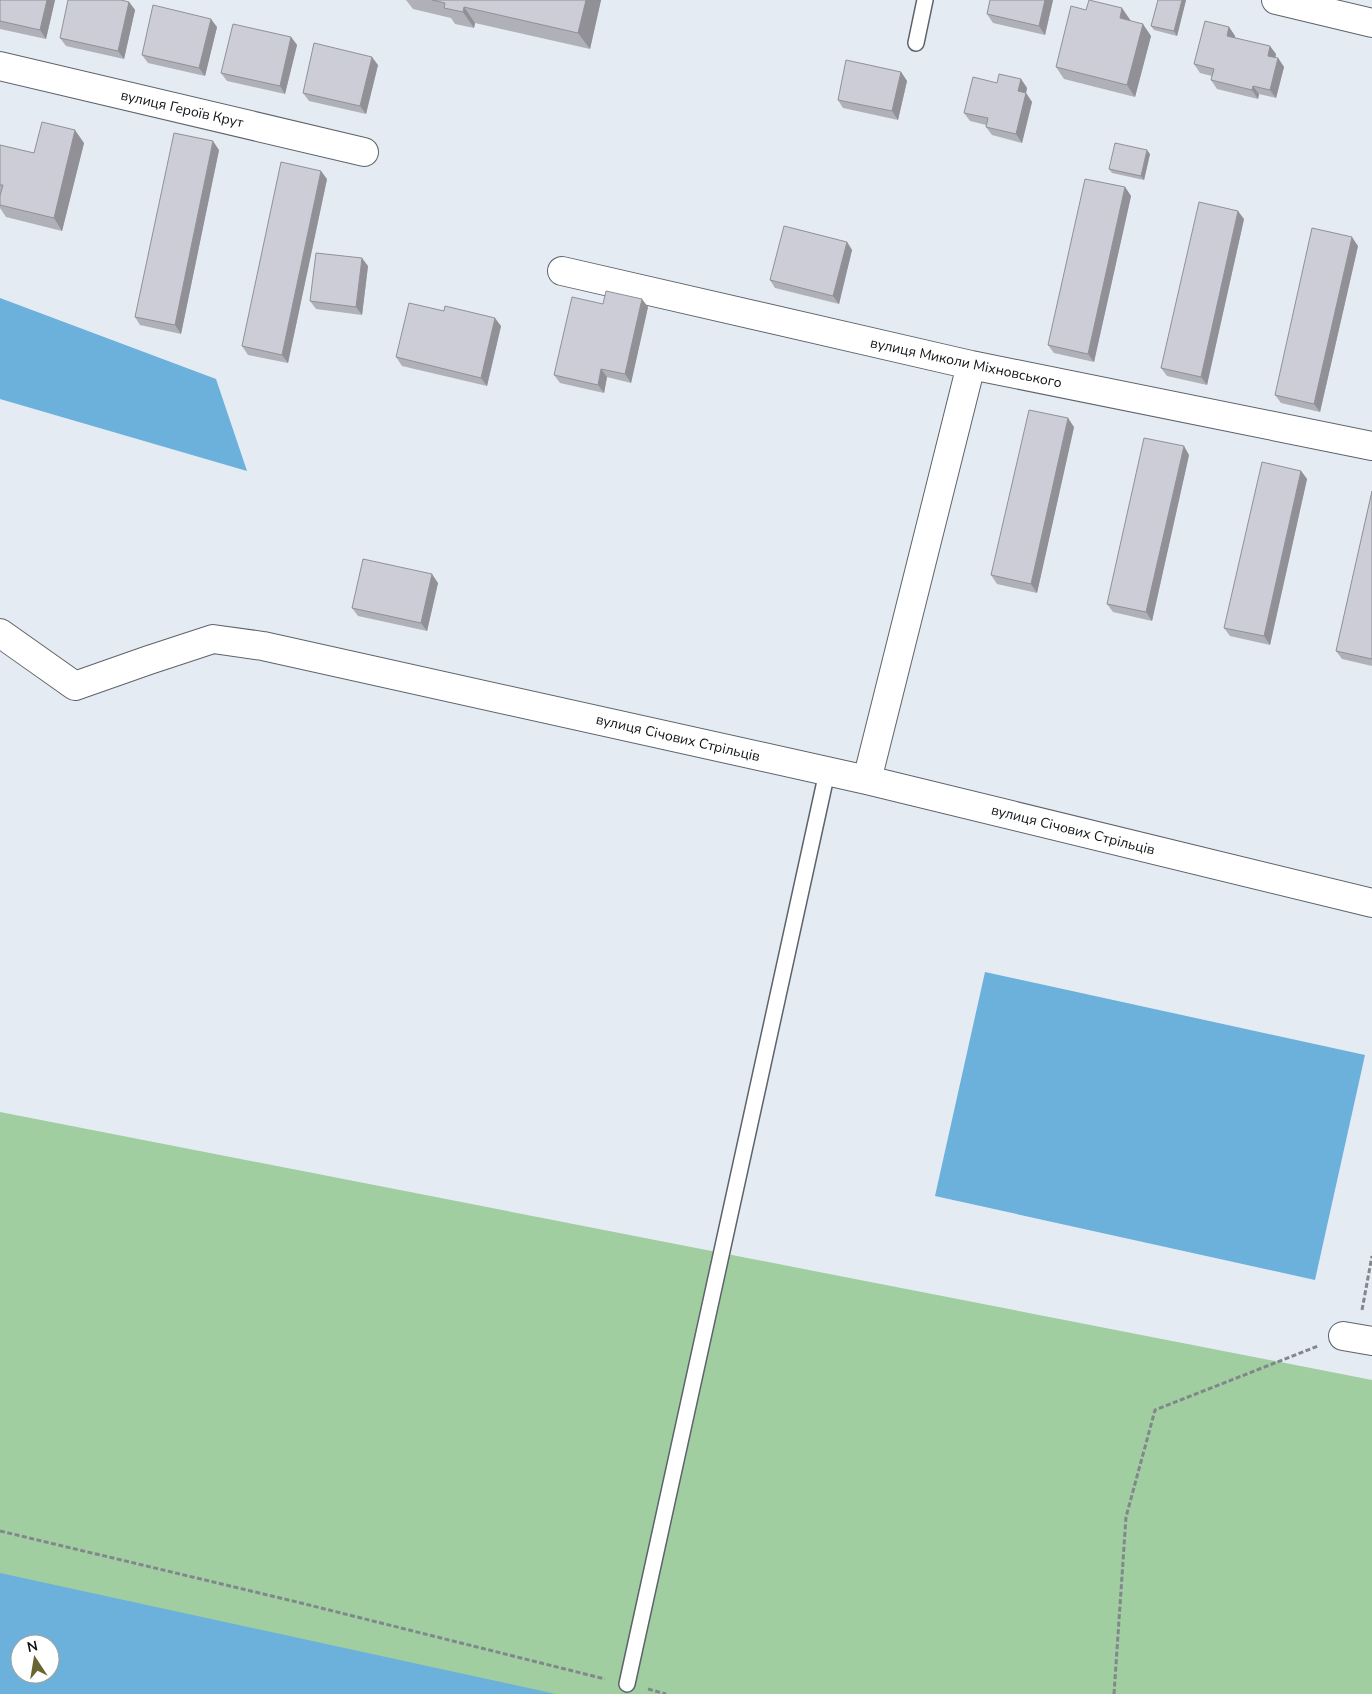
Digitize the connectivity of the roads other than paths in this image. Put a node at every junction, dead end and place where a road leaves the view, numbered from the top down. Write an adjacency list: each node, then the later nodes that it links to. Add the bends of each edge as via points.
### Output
1 (925, 0): 4 (lane)
2 (1276, 0): 3 (street)
3 (1372, 23)
4 (916, 43)
5 (0, 66): 6 (street, вулиця Героїв Крут)
6 (364, 152)
7 (562, 271): 8 (street, вулиця Миколи Міхновського)
8 (970, 365): 9 (street, вулиця Миколи Міхновського); 12 (street)
9 (1372, 446)
10 (0, 633): 11 (street, вулиця Січових Стрільців, via 75,686 213,639 263,646)
11 (827, 772): 12 (street, вулиця Січових Стрільців); 16 (lane)
12 (867, 780): 13 (street, вулиця Січових Стрільців)
13 (1372, 903)
14 (1343, 1336): 15 (street)
15 (1372, 1341)
16 (627, 1684)

